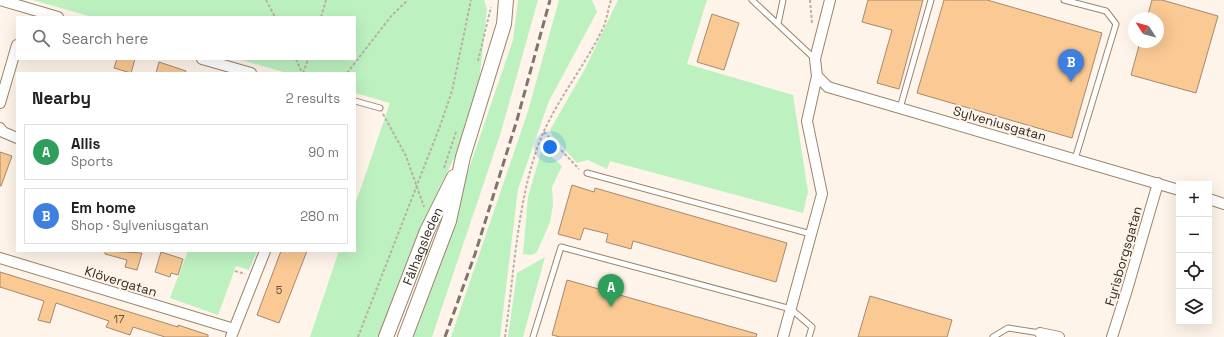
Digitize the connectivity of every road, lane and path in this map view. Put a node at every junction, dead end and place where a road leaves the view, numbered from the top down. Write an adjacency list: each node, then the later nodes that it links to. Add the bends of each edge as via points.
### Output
1 (0, 0): 16 (street)
2 (266, 0): 18 (path)
3 (326, 0): 19 (path)
4 (408, 0): 32 (path, via 394,12)
5 (471, 0): 48 (path, via 452,91)
6 (506, 0): 42 (street, Fålhagsleden, via 504,24)
7 (611, 0): 40 (path, via 604,25 563,94)
8 (752, 0): 21 (lane)
9 (783, 0): 21 (lane)
10 (810, 0): 22 (path)
11 (823, 0): 20 (street)
12 (830, 0): 20 (street)
13 (931, 0): 37 (lane)
14 (1064, 0): 43 (lane, via 1106,10 1116,24)
15 (492, 4): 28 (path)
16 (27, 13): 17 (street)
17 (50, 16)
18 (274, 16)
19 (321, 16)
20 (826, 17): 24 (street)
21 (778, 24): 24 (lane)
22 (813, 29)
23 (16, 49): 35 (street)
24 (815, 59): 33 (street)
25 (206, 60): 29 (street)
26 (296, 60): 30 (path)
27 (308, 60): 31 (path)
28 (476, 66)
29 (248, 72)
30 (302, 72)
31 (303, 72)
32 (348, 72)
33 (816, 76): 37 (street, Sylveniusgatan, via 828,87); 52 (street, via 807,121 822,194)
34 (356, 101): 36 (lane)
35 (0, 103)
36 (380, 108): 48 (path, via 406,156)
37 (900, 108): 43 (street, Sylveniusgatan)
38 (458, 125): 44 (path)
39 (0, 128): 41 (street)
40 (544, 132): 45 (path, via 580,171); 61 (path, via 524,199)
41 (16, 138)
42 (463, 157): 59 (street, Fålhagsleden, via 427,231); 60 (street, Fålhagsleden, via 450,221)
43 (1075, 159): 46 (street, Sylveniusgatan)
44 (443, 169)
45 (587, 173): 52 (lane)
46 (1158, 183): 47 (street, Sylveniusgatan); 67 (street, Fyrisborgsgatan)
47 (1176, 189)
48 (417, 190): 51 (path); 58 (path)
49 (1212, 200): 50 (street)
50 (1224, 204)
51 (425, 209)
52 (811, 234): 55 (street)
53 (265, 252): 56 (street)
54 (0, 258): 56 (street, Klövergatan)
55 (791, 308): 62 (lane, via 560,247); 63 (street); 64 (lane, via 812,327)
56 (232, 333)
57 (1040, 333): 65 (lane, via 1008,328); 66 (street)
58 (358, 337)
59 (386, 337)
60 (405, 337)
61 (505, 337)
62 (533, 337)
63 (783, 337)
64 (809, 337)
65 (993, 337)
66 (1059, 337)
67 (1112, 337)

